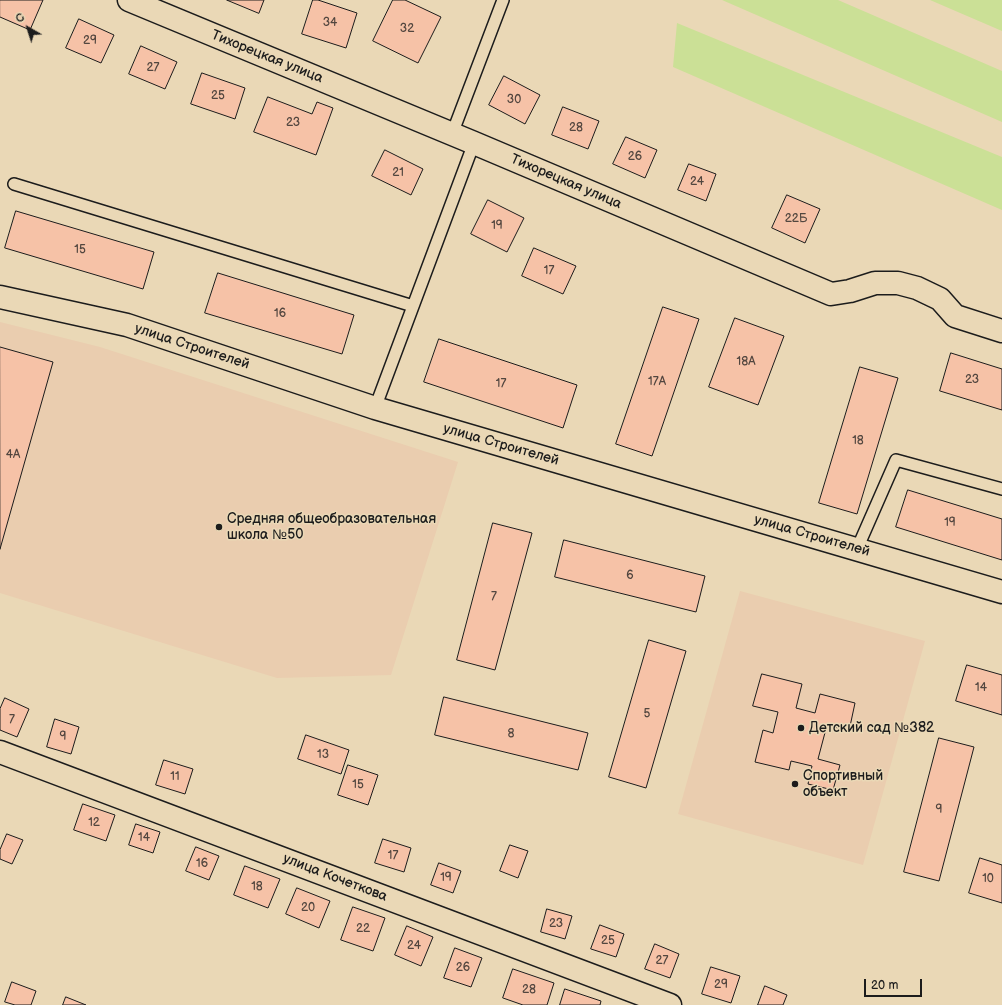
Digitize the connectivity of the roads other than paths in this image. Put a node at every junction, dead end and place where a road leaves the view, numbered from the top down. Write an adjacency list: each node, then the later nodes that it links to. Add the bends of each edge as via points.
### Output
1 (129, 0): 3 (street, Тихорецкая улица)
2 (503, 0): 3 (lane)
3 (452, 134): 4 (street, Тихорецкая улица)
4 (474, 143): 7 (lane); 8 (street, Тихорецкая улица, via 830,294 875,283 898,283 917,288 940,299 955,316)
5 (14, 184): 7 (lane)
6 (0, 297): 9 (street, улица Строителей, via 127,325)
7 (413, 306): 9 (lane)
8 (1002, 331)
9 (375, 408): 11 (street, улица Строителей)
10 (1002, 489): 11 (lane, via 896,460)
11 (857, 549): 12 (street, улица Строителей)
12 (1002, 592)
13 (0, 752): 14 (street, улица Кочеткова)
14 (670, 1005)

